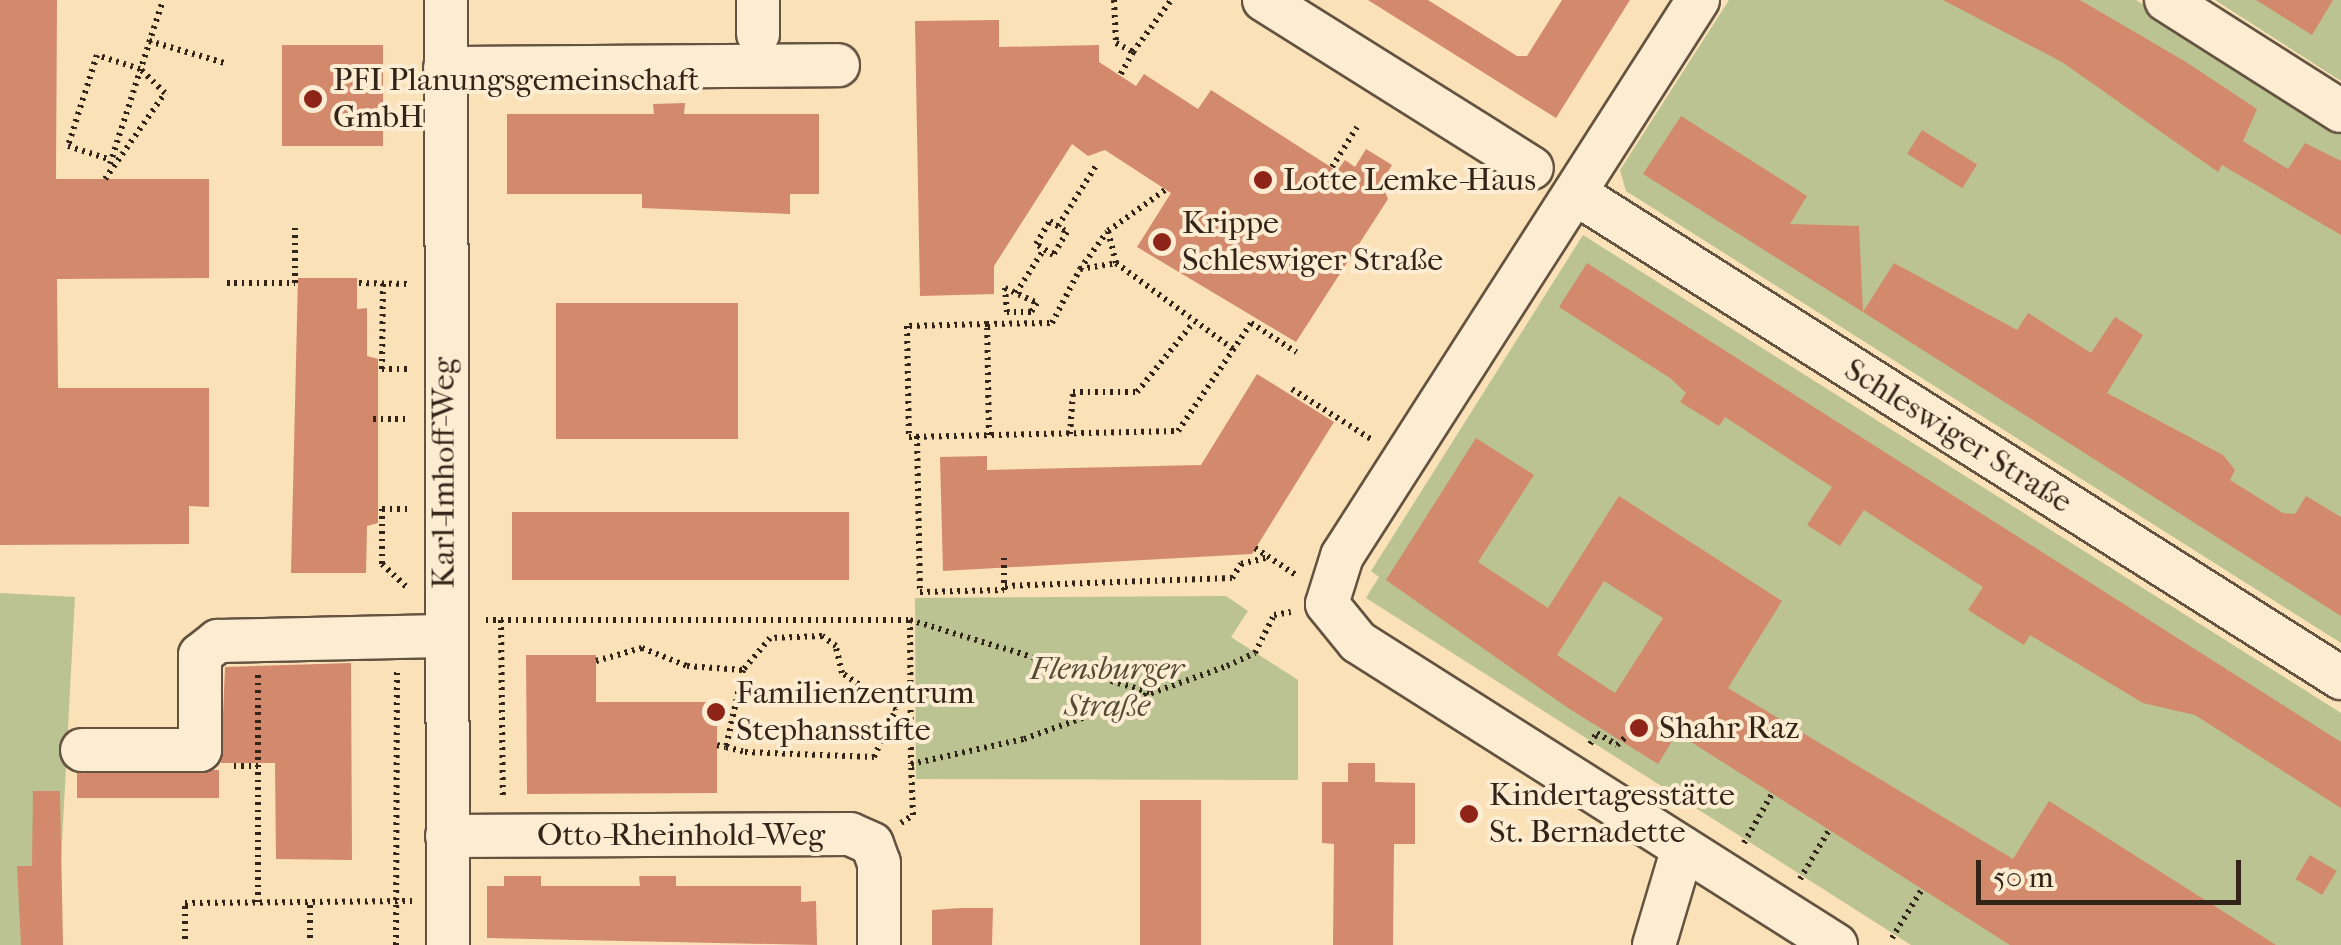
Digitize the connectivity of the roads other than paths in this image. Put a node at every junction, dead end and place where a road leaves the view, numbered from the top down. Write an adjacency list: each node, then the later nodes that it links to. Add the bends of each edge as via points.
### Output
1 (446, 0): 6 (street, Karl-Imhoff-Weg)
2 (1264, 0): 8 (street)
3 (1698, 0): 9 (street)
4 (2166, 0): 7 (street)
5 (838, 65): 6 (street)
6 (445, 68): 10 (street, Karl-Imhoff-Weg)
7 (2341, 111)
8 (1532, 168)
9 (1575, 193): 11 (street, Schleswiger Straße); 14 (street, via 1342,556 1312,590 1358,642)
10 (444, 636): 12 (street, via 218,641 200,655 200,750); 13 (street, Karl-Imhoff-Weg)
11 (2341, 678)
12 (82, 750)
13 (447, 836): 15 (street, Karl-Imhoff-Weg); 16 (street, Otto-Rheinhold-Weg, via 850,834 872,844 879,864)
14 (1683, 848): 17 (street); 18 (street)
15 (448, 945)
16 (879, 945)
17 (1654, 945)
18 (1836, 945)

